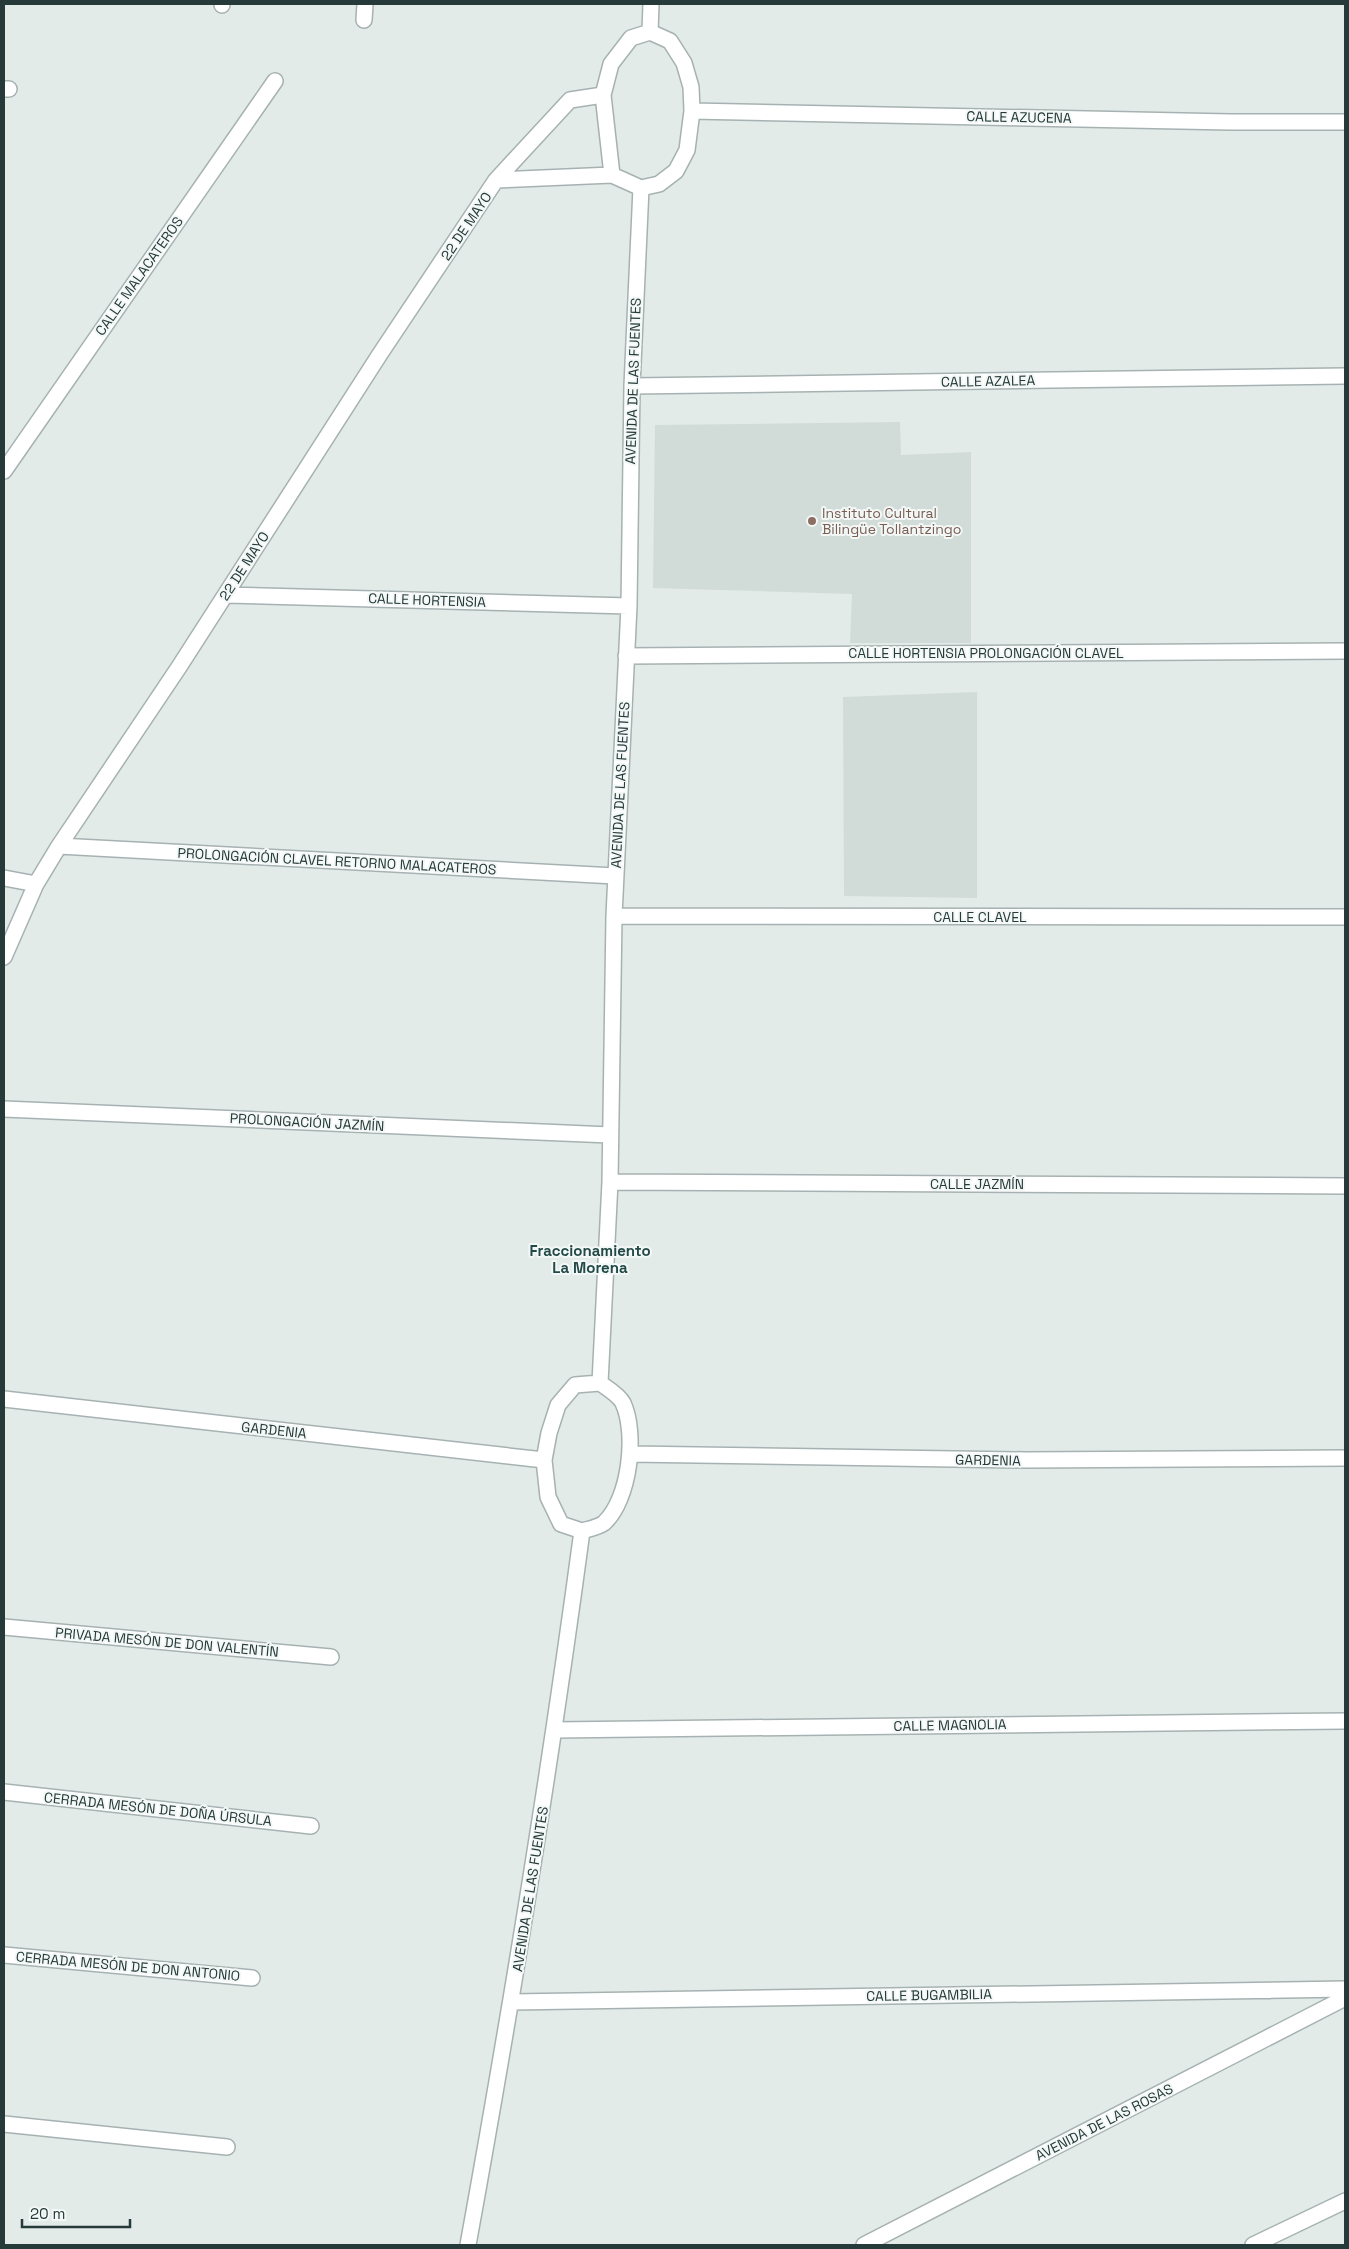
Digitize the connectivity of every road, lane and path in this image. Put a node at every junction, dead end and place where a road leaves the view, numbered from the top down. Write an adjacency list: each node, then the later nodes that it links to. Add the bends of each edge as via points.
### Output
1 (365, 4): 3 (street)
2 (651, 4): 4 (street)
3 (364, 20)
4 (650, 32): 6 (street, via 631,38 620,51 611,64); 7 (street, via 670,41 684,63 691,87)
5 (275, 81): 14 (street, CALLE MALACATEROS)
6 (603, 95): 9 (street); 10 (street, 22 DE MAYO, via 570,100)
7 (692, 111): 8 (street, CALLE AZUCENA); 11 (street, via 687,150 676,171 659,184)
8 (1345, 122)
9 (612, 176): 10 (street, 22 DE MAYO); 11 (street)
10 (496, 180): 15 (street, 22 DE MAYO)
11 (641, 188): 13 (street, AVENIDA DE LAS FUENTES)
12 (1345, 376): 13 (street, CALLE AZALEA)
13 (632, 386): 16 (street, AVENIDA DE LAS FUENTES)
14 (4, 471)
15 (226, 595): 16 (street, CALLE HORTENSIA); 19 (street, 22 DE MAYO)
16 (629, 606): 18 (street, AVENIDA DE LAS FUENTES)
17 (1345, 651): 18 (street, CALLE HORTENSIA PROLONGACIÓN CLAVEL)
18 (626, 656): 20 (street, AVENIDA DE LAS FUENTES)
19 (59, 846): 20 (street, PROLONGACIÓN CLAVEL RETORNO MALACATEROS); 22 (street, 22 DE MAYO)
20 (615, 876): 23 (street, AVENIDA DE LAS FUENTES)
21 (4, 878): 22 (street)
22 (36, 884): 25 (street, 22 DE MAYO)
23 (614, 916): 24 (street, CALLE CLAVEL); 27 (street, AVENIDA DE LAS FUENTES)
24 (1345, 917)
25 (4, 957)
26 (4, 1109): 27 (street, PROLONGACIÓN JAZMÍN)
27 (610, 1135): 28 (street, AVENIDA DE LAS FUENTES)
28 (610, 1182): 29 (street, CALLE JAZMÍN); 30 (street, AVENIDA DE LAS FUENTES)
29 (1345, 1186)
30 (600, 1383): 32 (street, via 622,1401 630,1427); 34 (street, via 575,1385 558,1405 548,1433)
31 (4, 1399): 34 (street, GARDENIA)
32 (631, 1454): 33 (street, GARDENIA, via 1026,1460); 35 (street, via 616,1506 603,1524)
33 (1345, 1458)
34 (544, 1460): 35 (street, via 548,1496 561,1524)
35 (582, 1531): 39 (street, AVENIDA DE LAS FUENTES)
36 (4, 1627): 37 (street, PRIVADA MESÓN DE DON VALENTÍN)
37 (331, 1657)
38 (1345, 1721): 39 (street, CALLE MAGNOLIA)
39 (555, 1730): 46 (street, AVENIDA DE LAS FUENTES)
40 (4, 1792): 41 (street, CERRADA MESÓN DE DOÑA ÚRSULA)
41 (312, 1826)
42 (4, 1955): 43 (street, CERRADA MESÓN DE DON ANTONIO)
43 (252, 1978)
44 (1345, 1989): 46 (street, CALLE BUGAMBILIA)
45 (1345, 1998): 51 (street, AVENIDA DE LAS ROSAS)
46 (512, 2002): 50 (street, AVENIDA DE LAS FUENTES)
47 (4, 2124): 48 (street)
48 (227, 2147)
49 (1345, 2201): 52 (street)
50 (468, 2245)
51 (864, 2245)
52 (1253, 2245)

